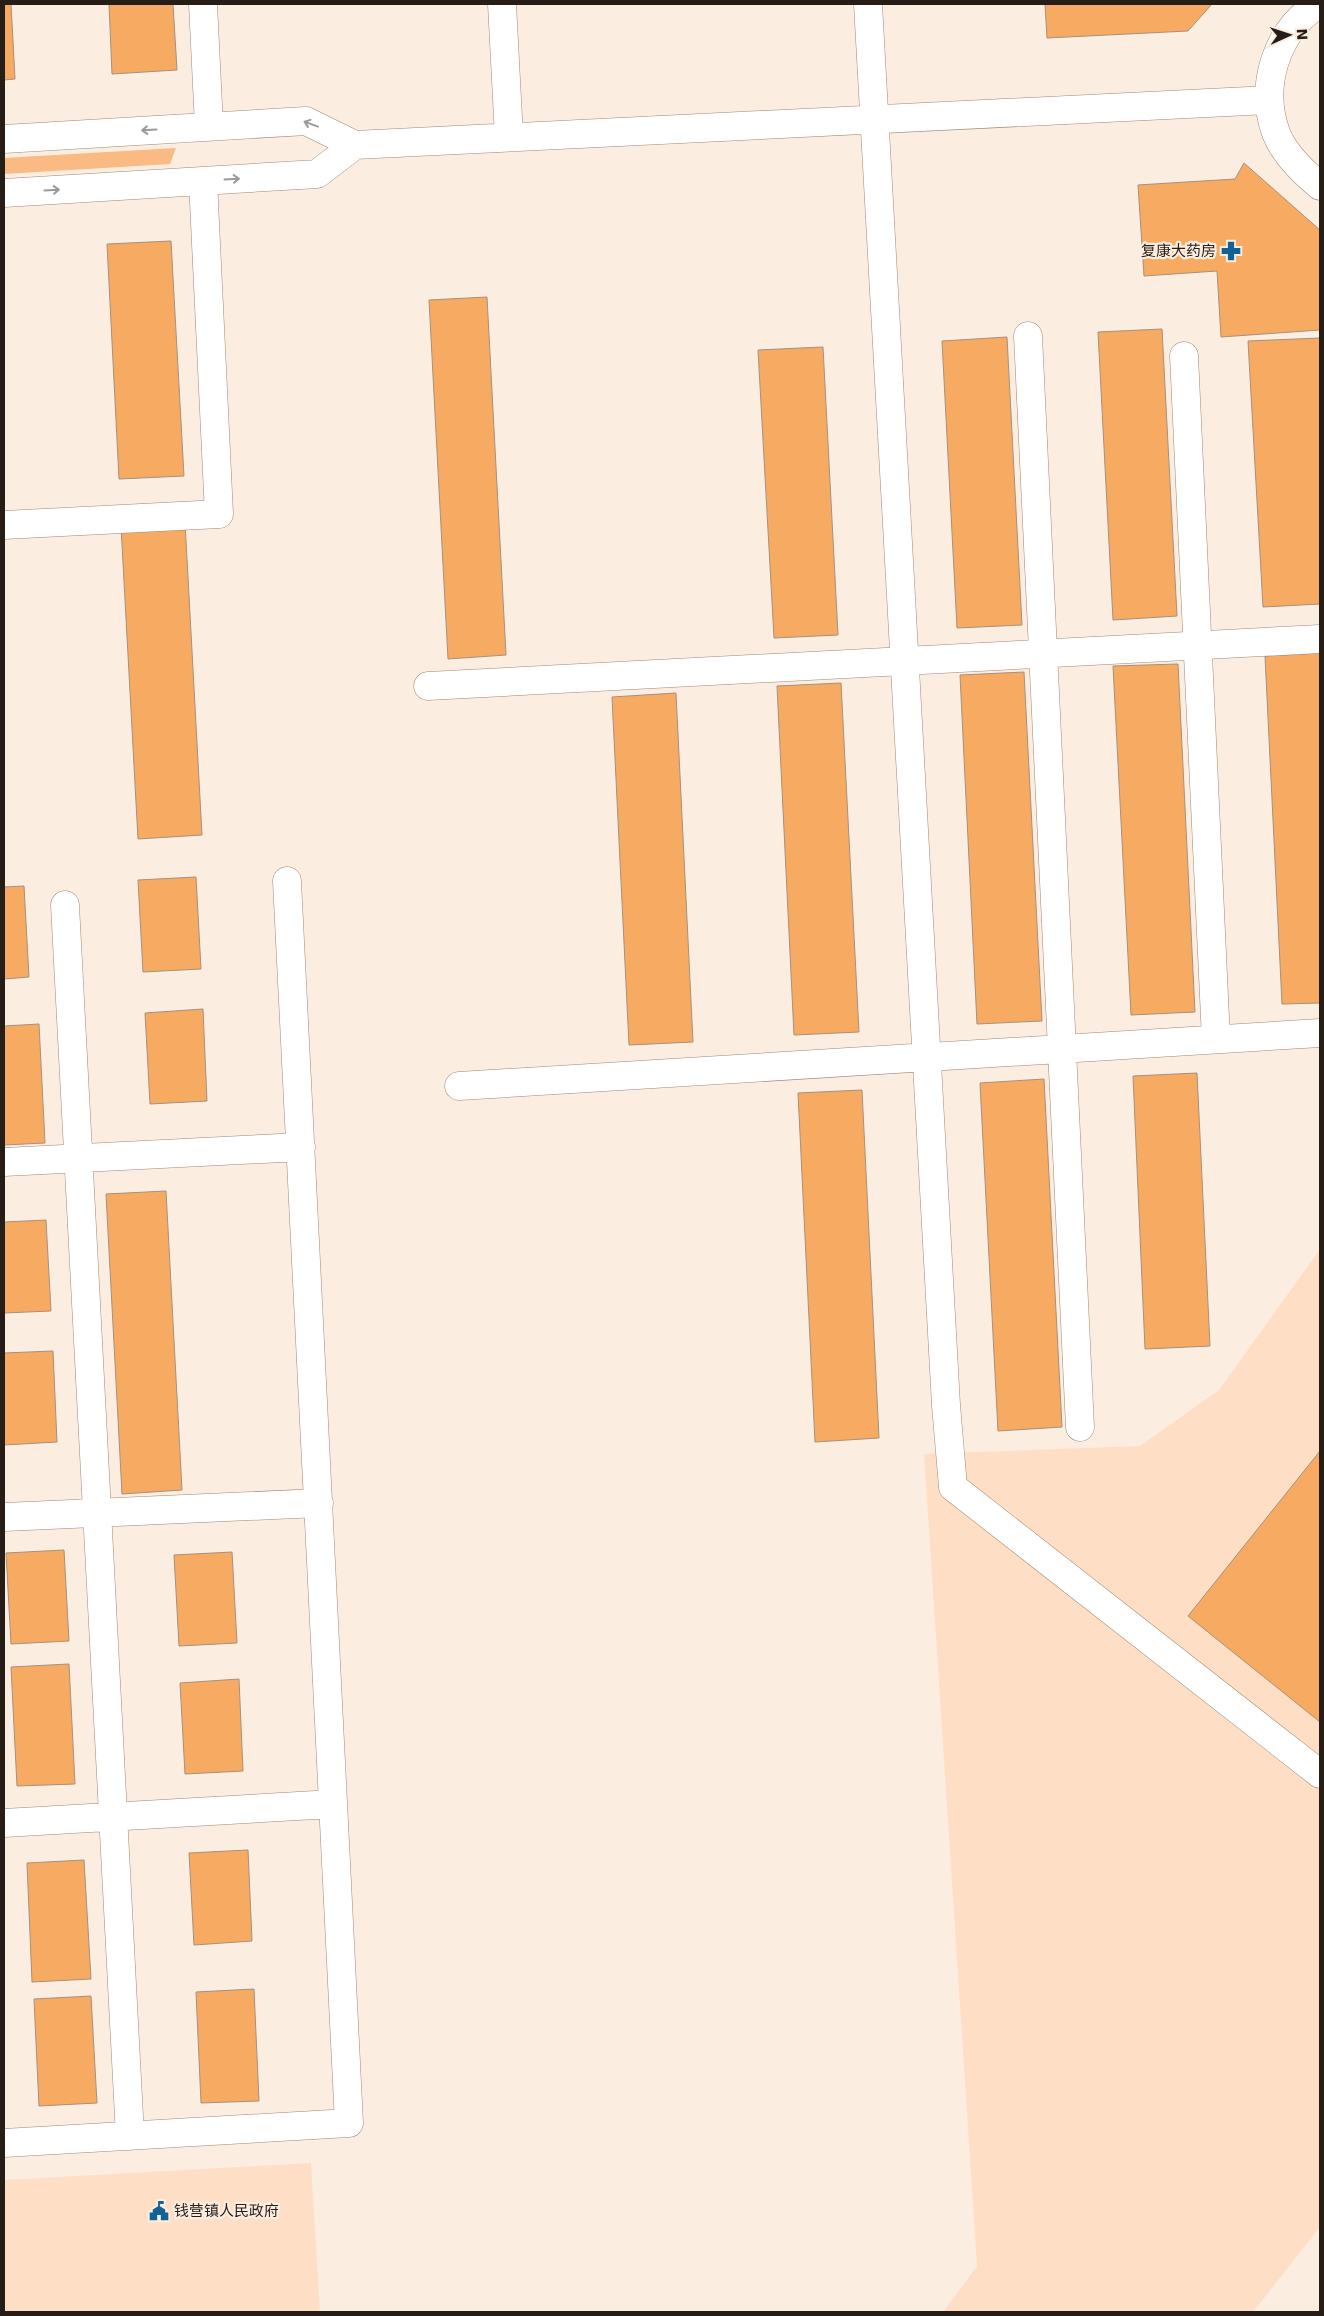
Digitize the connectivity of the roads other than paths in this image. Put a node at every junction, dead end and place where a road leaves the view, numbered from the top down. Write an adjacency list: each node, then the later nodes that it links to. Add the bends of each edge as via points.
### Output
1 (203, 4): 7 (street)
2 (502, 4): 8 (street)
3 (868, 4): 6 (street)
4 (1319, 4): 5 (street, via 1286,35 1272,66)
5 (1269, 100): 6 (street); 12 (street, via 1276,133 1294,163)
6 (874, 119): 8 (street); 20 (street)
7 (209, 126): 9 (street, one-way to 9); 10 (street, one-way to 7, via 306,121)
8 (509, 137): 10 (street)
9 (4, 139)
10 (355, 145): 11 (street, one-way to 10, via 317,174)
11 (203, 181): 13 (street, one-way to 11); 16 (street, via 218,514)
12 (1320, 186)
13 (4, 193)
14 (1028, 336): 19 (street)
15 (1184, 356): 18 (street)
16 (4, 525)
17 (1320, 639): 18 (street)
18 (1198, 645): 19 (street); 25 (street)
19 (1043, 654): 20 (street); 26 (street)
20 (904, 661): 21 (street); 27 (street)
21 (428, 686)
22 (287, 881): 29 (street)
23 (65, 905): 30 (street)
24 (1320, 1033): 25 (street)
25 (1216, 1040): 26 (street)
26 (1062, 1050): 27 (street); 32 (street)
27 (926, 1058): 28 (street); 36 (street, via 953,1487)
28 (460, 1086)
29 (301, 1147): 30 (street); 33 (street)
30 (78, 1159): 31 (street); 34 (street)
31 (4, 1162)
32 (1080, 1428)
33 (319, 1503): 34 (street); 37 (street)
34 (97, 1513): 35 (street); 38 (street)
35 (4, 1517)
36 (1320, 1774)
37 (333, 1804): 38 (street); 40 (street, via 349,2123)
38 (113, 1817): 39 (street); 40 (street)
39 (4, 1824)
40 (130, 2136): 41 (street)
41 (4, 2143)

